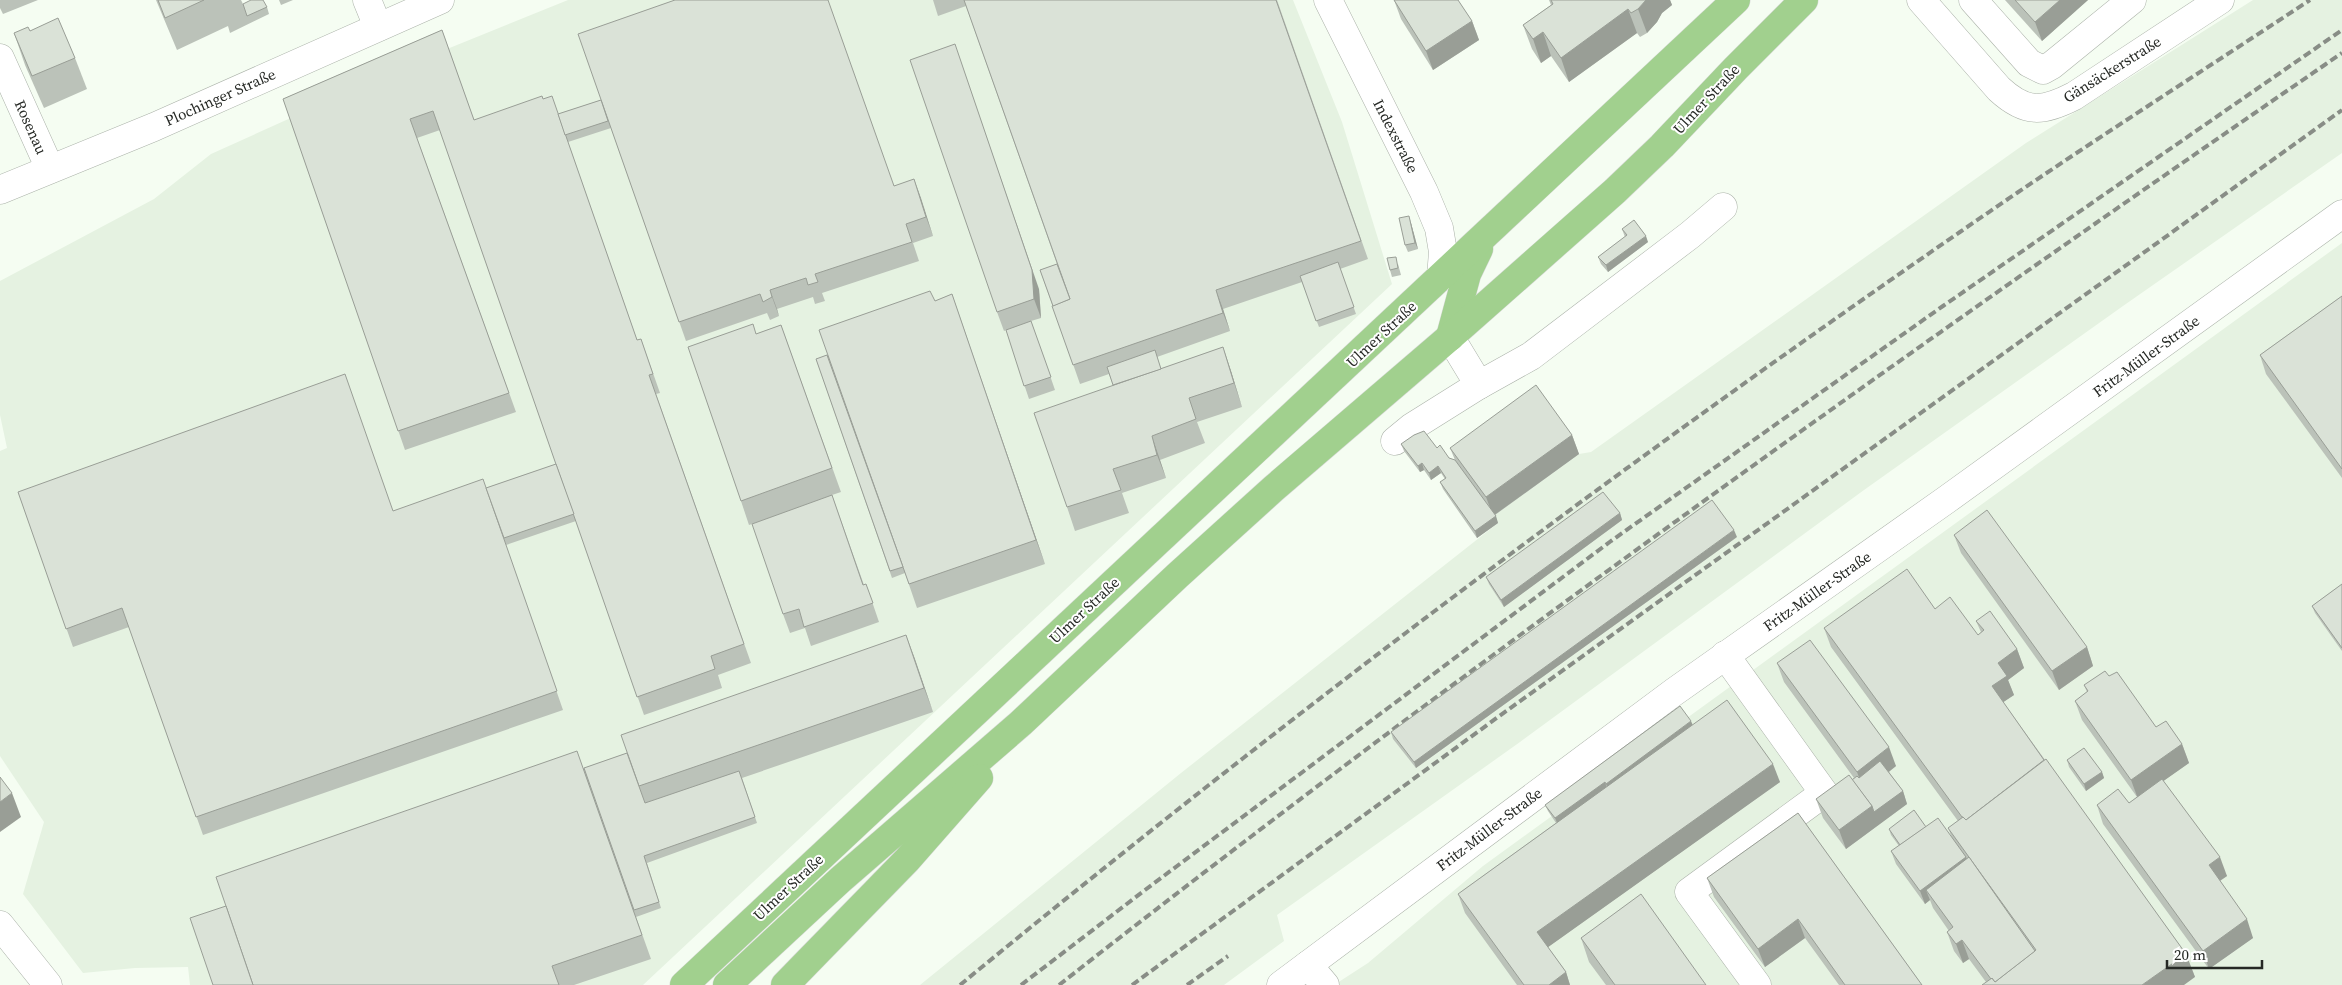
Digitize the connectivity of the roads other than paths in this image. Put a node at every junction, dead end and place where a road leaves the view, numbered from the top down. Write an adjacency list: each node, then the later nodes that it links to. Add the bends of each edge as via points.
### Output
1 (367, 0): 10 (street)
2 (440, 0): 10 (street, Plochinger Straße)
3 (1328, 0): 17 (street, Indexstraße, via 1439,228 1443,252)
4 (1736, 0): 16 (main road, Ulmer Straße)
5 (1804, 0): 18 (main road, Ulmer Straße, via 1655,152)
6 (1921, 0): 8 (street, Gänsäckerstraße, via 2000,89 2015,102 2033,109 2051,106 2074,96)
7 (2132, 0): 9 (street, via 2043,70 2029,64)
8 (2220, 0)
9 (1979, 3)
10 (378, 27): 12 (street, Plochinger Straße, via 154,127)
11 (0, 58): 12 (street, Rosenau)
12 (50, 169): 13 (street, Plochinger Straße)
13 (0, 190)
14 (1723, 207): 19 (street, via 1530,356)
15 (2342, 214): 21 (street, Fritz-Müller-Straße)
16 (1485, 237): 17 (main road, Ulmer Straße); 18 (main road, Ulmer Straße, via 1467,274)
17 (1442, 278): 26 (main road, Ulmer Straße)
18 (1450, 337): 19 (street); 22 (main road, Ulmer Straße, via 1266,495)
19 (1479, 385): 20 (street)
20 (1395, 441)
21 (1725, 655): 24 (street, Fritz-Müller-Straße, via 1594,750); 29 (street, via 1824,793 1689,892)
22 (1021, 723): 27 (main road, Ulmer Straße, via 840,880); 28 (main road, via 975,783 907,860)
23 (0, 925): 25 (street)
24 (1302, 977)
25 (48, 985)
26 (684, 985)
27 (727, 985)
28 (785, 985)
29 (1757, 985)

